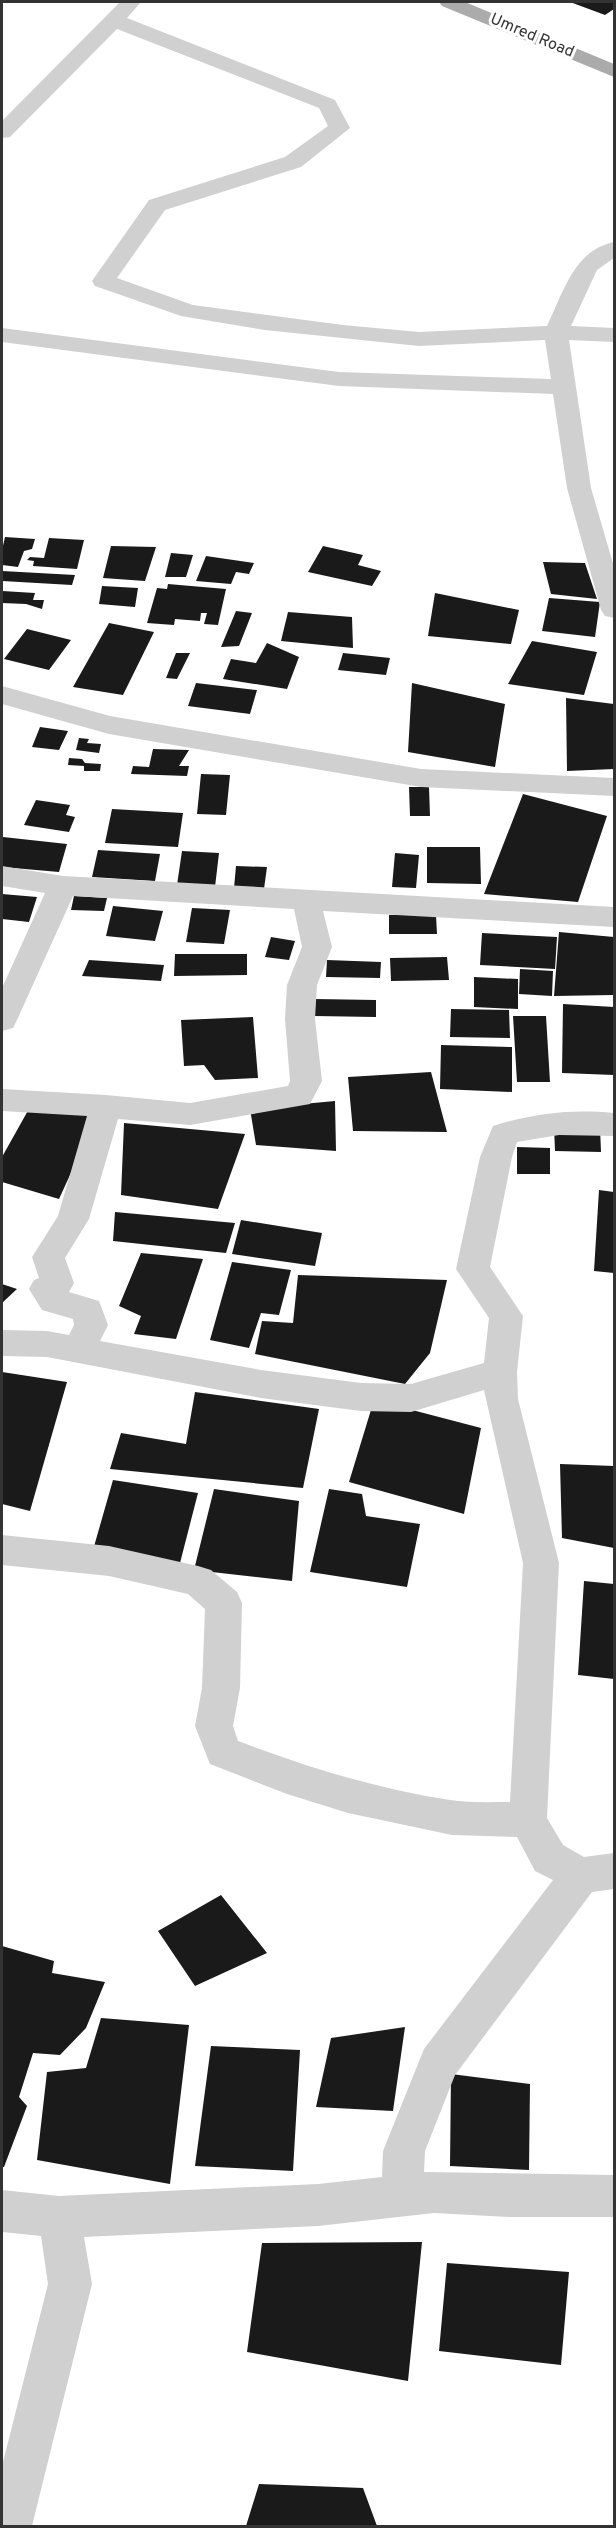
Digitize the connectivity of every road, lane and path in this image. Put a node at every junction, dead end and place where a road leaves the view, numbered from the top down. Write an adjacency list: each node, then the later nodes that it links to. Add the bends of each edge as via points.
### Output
1 (131, 2): 3 (street)
2 (449, 2): 6 (main road, Umred Road)
3 (113, 20): 7 (street); 9 (street, via 328,104 339,128 293,162 157,205 103,281 189,312)
4 (594, 42): 5 (main road)
5 (615, 50)
6 (615, 71)
7 (2, 132)
8 (615, 249): 10 (street, via 587,266)
9 (343, 332): 10 (street, via 419,339); 13 (street)
10 (556, 333): 11 (street); 14 (street)
11 (615, 334)
12 (2, 335): 13 (street)
13 (339, 379): 14 (street)
14 (564, 387): 15 (street, via 579,488)
15 (615, 610)
16 (2, 695): 17 (street, via 109,725 422,778)
17 (615, 786)
18 (2, 876): 19 (street)
19 (63, 886): 20 (street); 22 (street)
20 (306, 899): 21 (street); 24 (street, via 317,947 302,985 300,1019 306,1081 299,1096 190,1114)
21 (615, 917)
22 (2, 1020)
23 (2, 1100): 24 (street)
24 (106, 1106): 27 (street, via 73,1219 48,1257 57,1283 46,1289 54,1301 87,1310 91,1325)
25 (615, 1124): 28 (street, via 572,1121 532,1125 504,1134 473,1269 506,1316)
26 (2, 1343): 27 (street, via 47,1344)
27 (79, 1350): 28 (street, via 261,1384 361,1397 411,1398)
28 (500, 1372): 30 (street, via 501,1399 541,1563)
29 (2, 1550): 30 (street, via 109,1561 198,1581 224,1603 221,1688 214,1726 224,1752 348,1796 452,1818)
30 (528, 1820): 31 (street, via 549,1858)
31 (598, 1873): 32 (street, via 439,2063 404,2151)
32 (402, 2195): 33 (street, via 434,2192); 35 (street, via 318,2205)
33 (615, 2196)
34 (2, 2211): 35 (street)
35 (59, 2217): 36 (street, via 70,2284)
36 (9, 2526)

